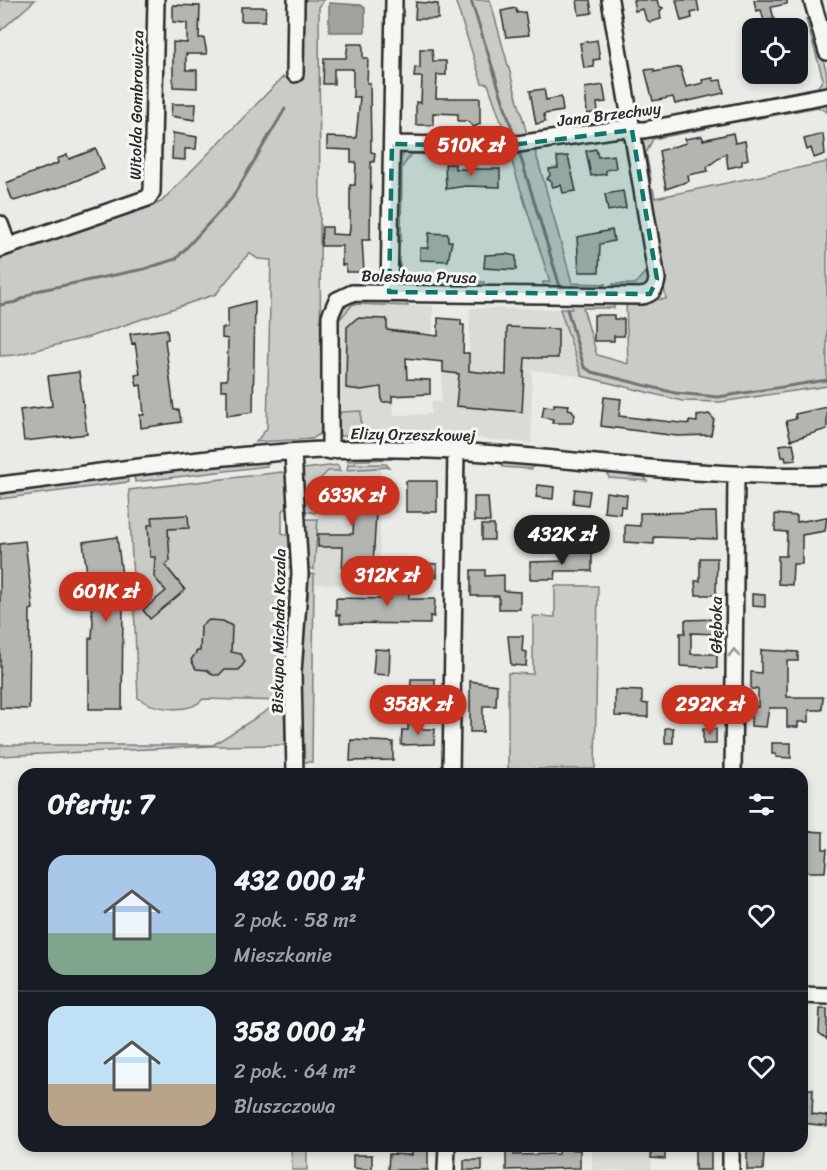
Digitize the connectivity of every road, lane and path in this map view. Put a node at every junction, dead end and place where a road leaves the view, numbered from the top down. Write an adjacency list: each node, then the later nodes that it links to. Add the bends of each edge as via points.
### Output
1 (156, 0): 12 (street, Witolda Gombrowicza, via 152,192 148,198)
2 (296, 0): 7 (street)
3 (394, 0): 10 (street)
4 (610, 0): 9 (street)
5 (812, 0): 6 (street)
6 (827, 52)
7 (295, 74)
8 (827, 95): 9 (street, Jana Brzechwy)
9 (632, 130): 10 (street, Jana Brzechwy, via 504,146); 13 (street, Bolesława Prusa, via 657,279 653,291 646,296)
10 (392, 144): 13 (street)
11 (0, 224): 12 (street)
12 (4, 248)
13 (389, 292): 14 (street, Bolesława Prusa, via 352,293 340,297 333,305)
14 (330, 451): 15 (street, Elizy Orzeszkowej); 16 (street, Elizy Orzeszkowej)
15 (456, 451): 18 (street, Elizy Orzeszkowej); 21 (street)
16 (293, 453): 19 (street, Elizy Orzeszkowej); 20 (street, Biskupa Michała Kozala, via 300,574 293,672)
17 (827, 475): 18 (street, Elizy Orzeszkowej)
18 (736, 476): 22 (street, Głęboka, one-way to 18)
19 (0, 485)
20 (295, 768)
21 (452, 768)
22 (733, 768)
23 (808, 995): 24 (street)
24 (827, 996)
25 (447, 1152): 27 (street)
26 (731, 1152): 28 (street)
27 (446, 1170)
28 (731, 1170)

